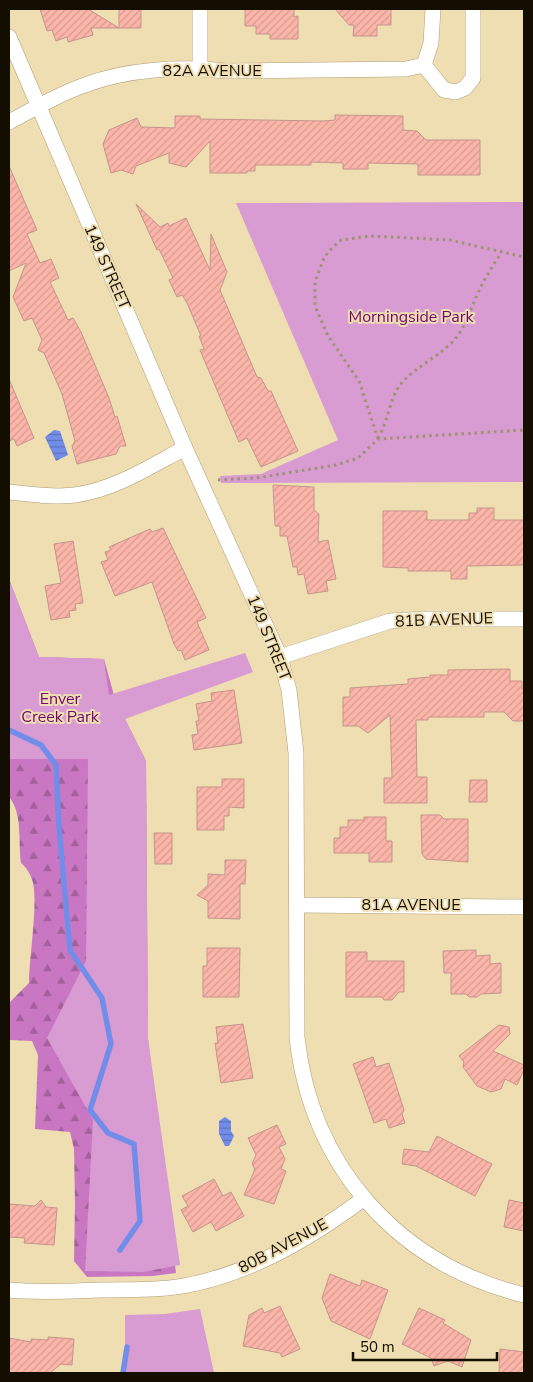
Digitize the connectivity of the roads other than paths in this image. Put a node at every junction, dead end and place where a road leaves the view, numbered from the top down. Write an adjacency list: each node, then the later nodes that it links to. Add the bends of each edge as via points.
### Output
1 (200, 9): 6 (street)
2 (433, 9): 5 (street, via 431,43)
3 (473, 9): 5 (street, via 474,72 470,83 456,92 444,90)
4 (9, 37): 7 (street, 149 STREET)
5 (424, 65): 6 (street, 82A AVENUE, via 406,69 226,71)
6 (200, 68): 7 (street, 82A AVENUE, via 105,79 74,89)
7 (40, 106): 8 (street, 82A AVENUE); 9 (street, 149 STREET)
8 (9, 122)
9 (185, 448): 10 (street, via 94,491 61,496); 12 (street, 149 STREET)
10 (9, 492)
11 (524, 619): 12 (street, 81B AVENUE, via 390,621)
12 (280, 657): 13 (street, 149 STREET, via 289,690 296,753)
13 (297, 905): 14 (street, 81A AVENUE); 15 (street, 149 STREET, via 297,1037 305,1082 325,1138)
14 (524, 907)
15 (363, 1199): 16 (street, 80B AVENUE, via 332,1221 269,1256 201,1282 137,1289); 17 (street, via 402,1236 438,1262 478,1282)
16 (9, 1290)
17 (524, 1295)

